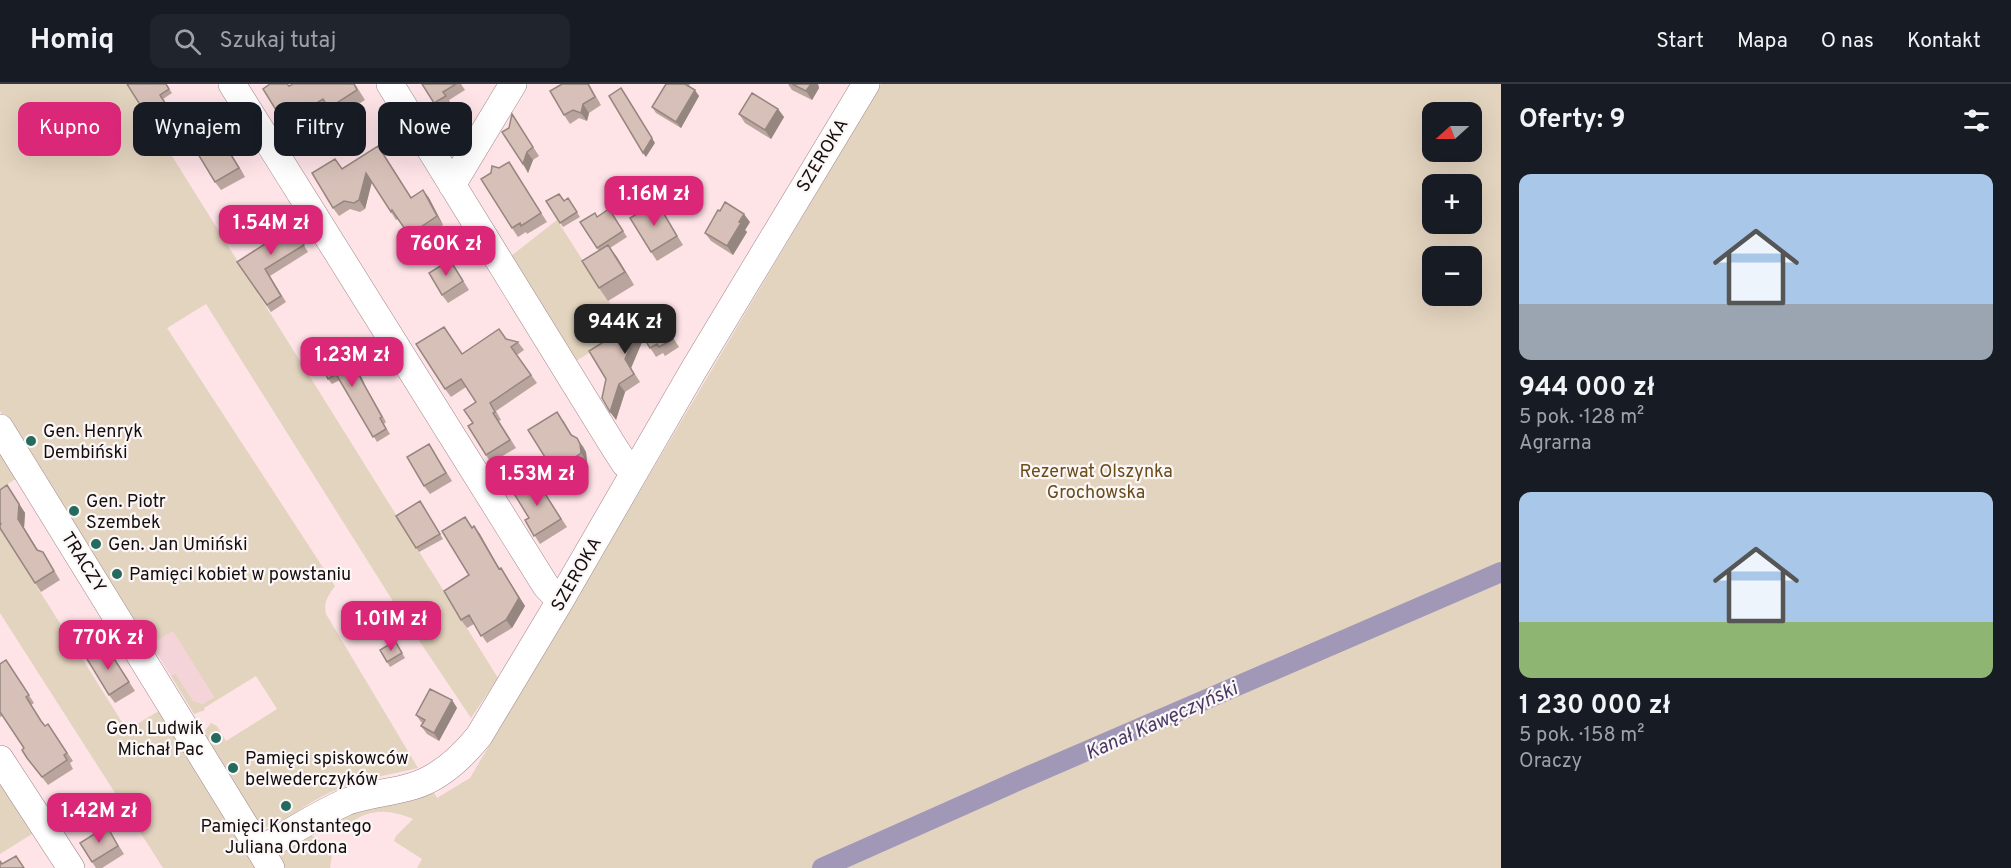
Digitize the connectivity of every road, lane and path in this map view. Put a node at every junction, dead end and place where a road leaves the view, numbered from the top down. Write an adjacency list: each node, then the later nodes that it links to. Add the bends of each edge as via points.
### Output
1 (232, 84): 8 (street, via 527,556)
2 (390, 84): 5 (street)
3 (513, 84): 5 (street)
4 (866, 84): 7 (street, SZEROKA)
5 (452, 185): 7 (street, via 614,447)
6 (0, 428): 10 (street, TRACZY)
7 (635, 471): 8 (street, SZEROKA)
8 (560, 601): 10 (street, SZEROKA, via 479,736 455,762 417,784 345,802)
9 (0, 759): 11 (street)
10 (266, 859)
11 (70, 868)

